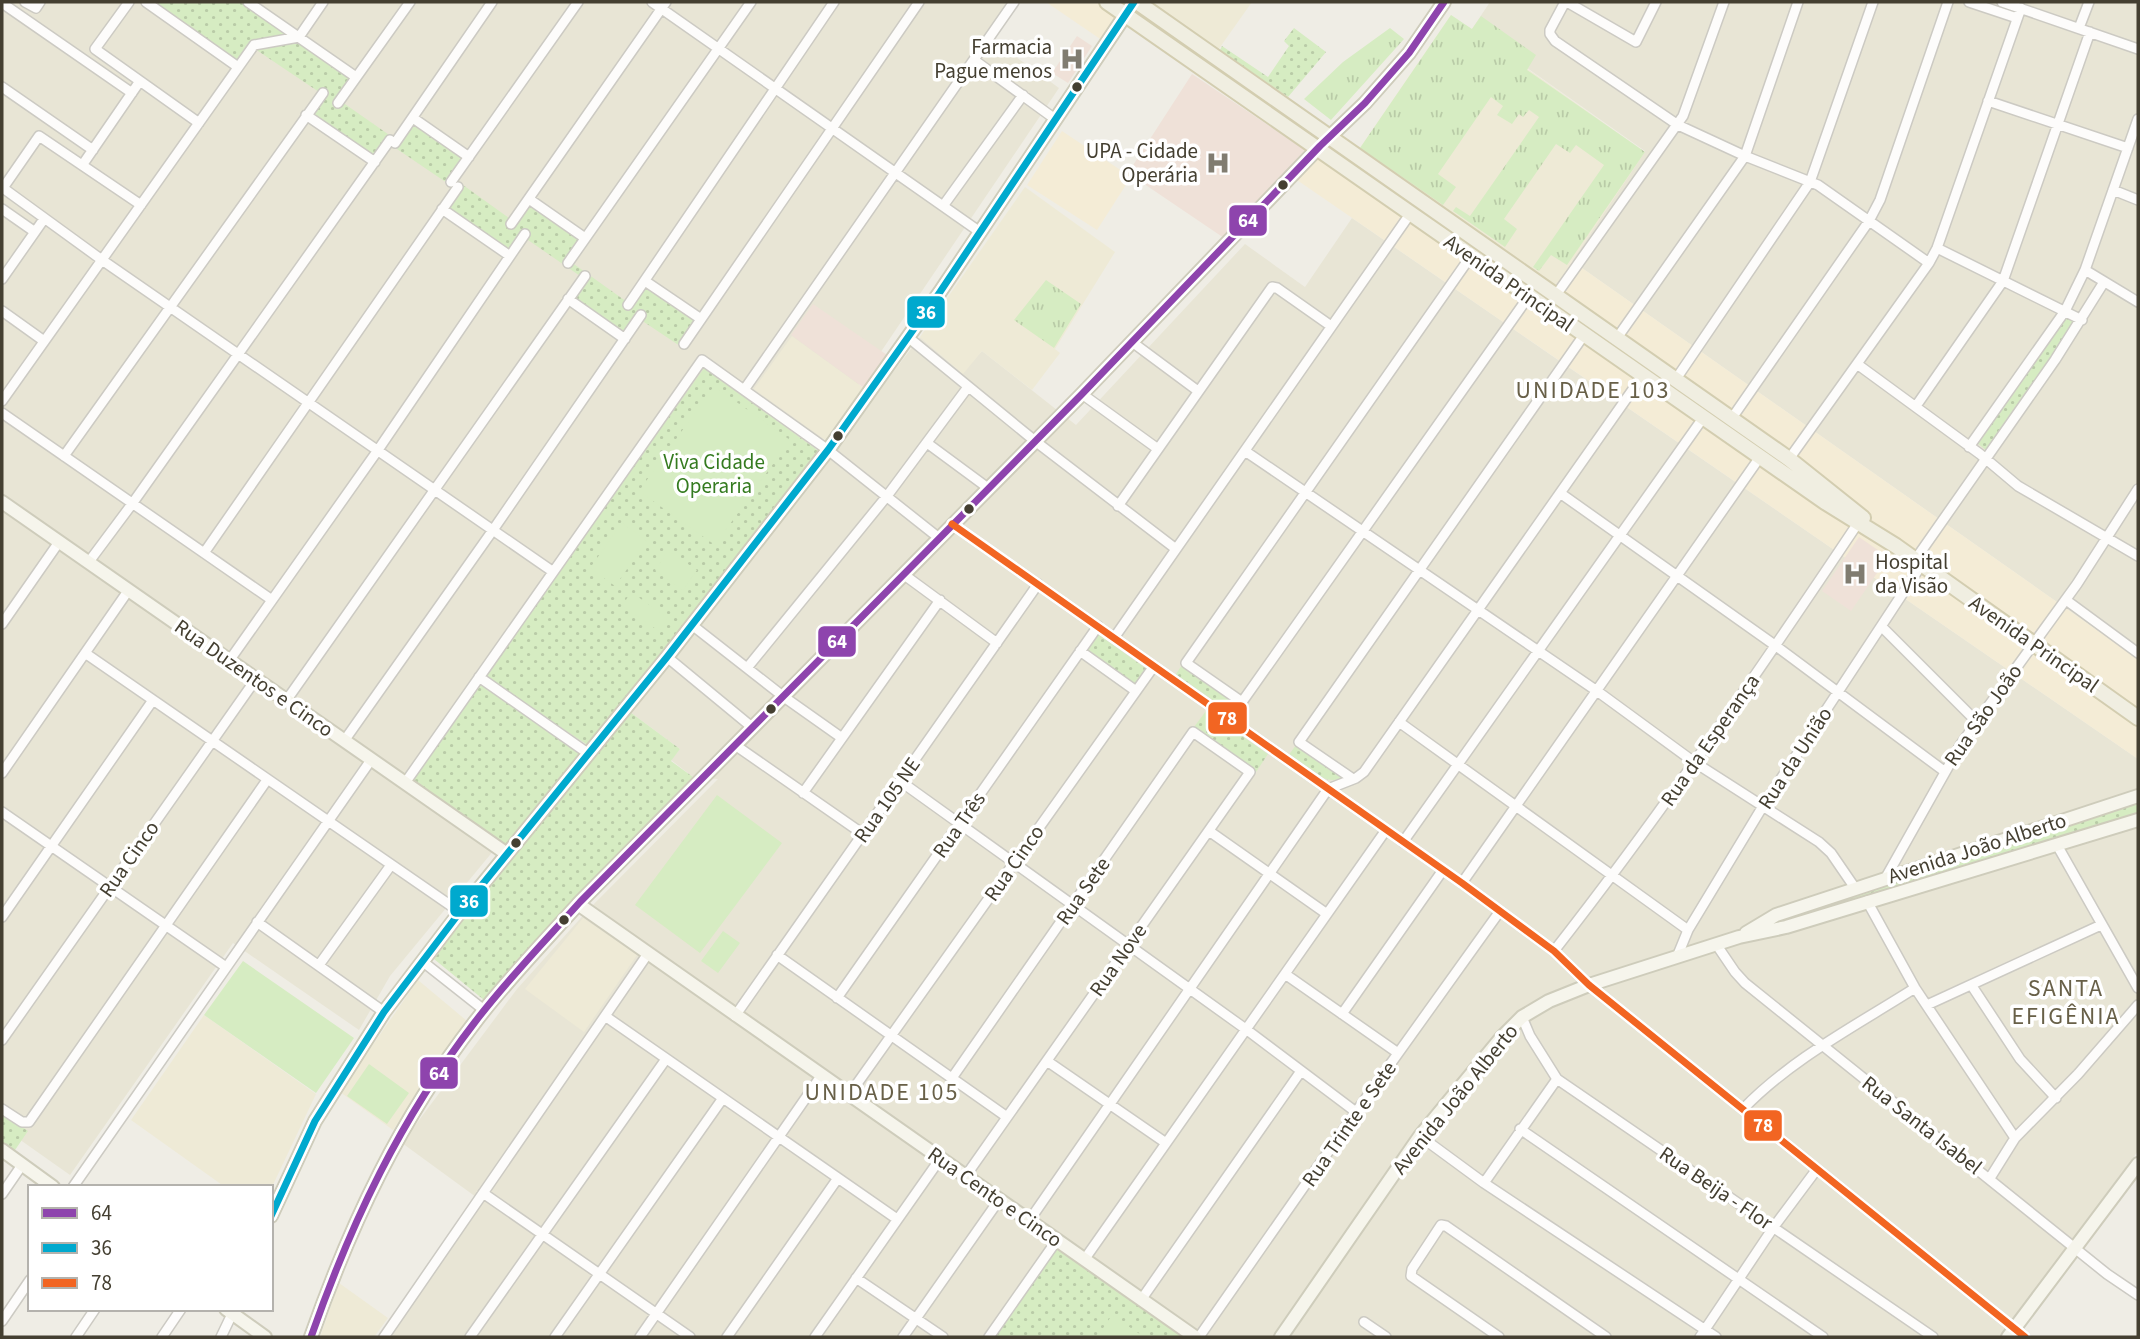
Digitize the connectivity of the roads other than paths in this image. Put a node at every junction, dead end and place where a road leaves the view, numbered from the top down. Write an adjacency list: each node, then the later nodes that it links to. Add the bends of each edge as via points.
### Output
1 (25, 2): 2 (street, via 36,8)
2 (40, 2)
3 (129, 2): 39 (street, via 95,49)
4 (146, 2): 37 (street)
5 (248, 2): 33 (street)
6 (323, 2): 33 (street)
7 (410, 2): 38 (street)
8 (492, 2): 48 (street)
9 (578, 2): 61 (street)
10 (652, 2): 28 (street)
11 (751, 2): 34 (street)
12 (834, 2): 41 (street)
13 (919, 2): 55 (street)
14 (1014, 2): 36 (street)
15 (1107, 2): 30 (main road, Avenida Principal)
16 (1135, 2): 30 (main road); 54 (main road, Avenida Principal)
17 (1444, 2): 56 (main road, via 1390,76)
18 (1566, 2): 19 (street, via 1636,42); 53 (street, via 1550,30 1555,41)
19 (1656, 2)
20 (1724, 2): 53 (street)
21 (1798, 2): 60 (street)
22 (1873, 2): 65 (street)
23 (1948, 2): 75 (street)
24 (1969, 2): 29 (street)
25 (2006, 2): 29 (street)
26 (2089, 2): 31 (street)
27 (2, 4): 42 (street)
28 (663, 5): 34 (street); 67 (street)
29 (2019, 13): 31 (street); 45 (street)
30 (1125, 15): 49 (main road); 58 (main road, Avenida Principal)
31 (2079, 29): 32 (street)
32 (2090, 32): 35 (street); 52 (street)
33 (299, 37): 37 (street, via 254,45); 38 (street)
34 (718, 48): 41 (street); 80 (street)
35 (2138, 49)
36 (974, 60): 44 (street); 64 (street)
37 (238, 67): 51 (street)
38 (356, 77): 46 (street)
39 (140, 81): 42 (street); 51 (street)
40 (2, 87): 59 (street)
41 (775, 88): 55 (street); 91 (street)
42 (132, 93): 59 (street)
43 (323, 93): 47 (street)
44 (1023, 95): 49 (street); 70 (street)
45 (1988, 101): 52 (street); 81 (street)
46 (338, 103)
47 (306, 115): 62 (street); 99 (street)
48 (412, 118): 61 (street); 62 (street)
49 (1055, 119): 78 (main road)
50 (2138, 119): 57 (street)
51 (199, 122): 69 (street)
52 (2058, 124): 57 (street); 92 (street)
53 (1678, 125): 60 (street); 94 (street)
54 (1315, 126): 56 (main road, Avenida Principal); 58 (main road)
55 (832, 128): 64 (street); 103 (street)
56 (1330, 136): 58 (main road); 85 (main road, Avenida Principal)
57 (2128, 148): 66 (street)
58 (1317, 149): 73 (main road, Avenida Principal); 112 (main road)
59 (93, 150): 63 (street)
60 (1745, 156): 65 (street); 109 (street)
61 (469, 157): 72 (street)
62 (375, 162): 114 (street)
63 (83, 164): 69 (street); 74 (street, via 42,136 36,137 3,188)
64 (896, 173): 70 (street); 119 (street)
65 (1810, 182): 75 (street); 117 (street)
66 (2113, 190): 68 (street); 88 (street)
67 (529, 199): 76 (street); 80 (street)
68 (2138, 200)
69 (141, 205): 84 (street)
70 (943, 206): 78 (street)
71 (2, 209): 77 (street)
72 (442, 209): 82 (street); 123 (street)
73 (1410, 214): 83 (main road, Avenida Principal); 105 (street)
74 (44, 219): 77 (street); 84 (street)
75 (1869, 221): 86 (street); 127 (street)
76 (511, 224)
77 (35, 232): 90 (street)
78 (981, 232): 108 (main road)
79 (526, 234): 82 (street)
80 (585, 238): 87 (street)
81 (1937, 248): 86 (street); 92 (street)
82 (510, 256): 132 (street)
83 (1471, 256): 85 (main road, via 1479,248); 95 (main road, Avenida Principal); 142 (street)
84 (102, 260): 99 (street); 111 (street)
85 (1509, 262): 94 (main road, Avenida Principal)
86 (1929, 262): 115 (street)
87 (568, 263)
88 (2085, 270): 93 (street); 101 (street)
89 (585, 276): 96 (street)
90 (2, 279)
91 (645, 281): 98 (street); 103 (street)
92 (2003, 281): 101 (street); 124 (street)
93 (2104, 282): 97 (street); 104 (street, Rua da União)
94 (1556, 295): 109 (main road, Avenida Principal)
95 (1528, 296): 106 (main road, Avenida Principal); 151 (street)
96 (568, 299): 110 (street); 141 (street)
97 (2138, 302)
98 (628, 305)
99 (171, 307): 114 (street); 135 (street)
100 (2, 311): 111 (street)
101 (2065, 312): 104 (street); 130 (street)
102 (642, 315): 110 (street)
103 (701, 319): 113 (street)
104 (2082, 320): 138 (street, Rua da União)
105 (1331, 326): 120 (street, via 1272,287); 134 (street)
106 (1571, 326): 107 (main road, Avenida Principal); 109 (main road, via 1606,346)
107 (1584, 335): 116 (main road, Avenida Principal); 162 (street)
108 (909, 338): 118 (street); 133 (main road)
109 (1617, 338): 117 (main road, Avenida Principal)
110 (625, 339): 150 (street)
111 (44, 341): 122 (street)
112 (1132, 342): 120 (street); 121 (main road)
113 (684, 344)
114 (239, 354): 123 (street); 146 (street)
115 (1857, 364): 124 (street); 137 (street)
116 (1643, 375): 126 (main road, Avenida Principal); 143 (street)
117 (1676, 379): 127 (main road, Avenida Principal)
118 (968, 387): 128 (street); 129 (street)
119 (744, 390): 133 (street); 163 (street, via 702,360)
120 (1198, 391): 131 (street)
121 (1082, 394): 128 (main road); 131 (street)
122 (3, 399)
123 (309, 403): 132 (street); 158 (street)
124 (1916, 406): 130 (street)
125 (2, 413): 135 (street)
126 (1703, 418): 136 (main road, Avenida Principal); 152 (street)
127 (1732, 418): 137 (main road, Avenida Principal)
128 (1035, 441): 139 (main road); 147 (street)
129 (927, 443): 139 (street); 144 (street)
130 (1969, 447): 138 (street)
131 (1158, 449): 147 (street)
132 (378, 450): 141 (street); 168 (street)
133 (828, 450): 144 (street); 173 (main road)
134 (1245, 450): 142 (street); 157 (street)
135 (64, 456): 146 (street)
136 (1760, 457): 148 (main road, Avenida Principal); 165 (street)
137 (1789, 459): 156 (main road, Avenida Principal)
138 (1985, 460): 154 (street, via 2018,486); 160 (street, Rua da União)
139 (988, 488): 149 (main road)
140 (2138, 489): 154 (street, Rua São João)
141 (435, 490): 150 (street); 195 (street)
142 (1305, 492): 151 (street); 151 (street, via 1186,663 1242,702)
143 (1560, 493): 152 (street); 171 (street)
144 (887, 496): 153 (street); 187 (street)
145 (2, 502): 155 (main road, Rua Duzentos e Cinco)
146 (132, 504): 158 (street); 161 (street)
147 (1118, 506): 157 (street)
148 (1858, 523): 156 (main road, Avenida Principal); 179 (street, Rua da Esperança)
149 (952, 524): 153 (main road); 166 (street)
150 (493, 530): 163 (street); 202 (street)
151 (1363, 531): 162 (street)
152 (1620, 535): 165 (street); 181 (street)
153 (939, 538): 164 (main road)
154 (2108, 538): 159 (street); 170 (street, Rua São João)
155 (59, 542): 161 (main road, Rua Duzentos e Cinco); 172 (street)
156 (1896, 546): 160 (main road, Avenida Principal)
157 (1176, 549): 176 (street)
158 (204, 553): 168 (street)
159 (2138, 556)
160 (1918, 562): 175 (street, Rua da União); 178 (main road, Avenida Principal)
161 (88, 563): 167 (main road, Rua Duzentos e Cinco)
162 (1420, 570): 171 (street); 211 (street, via 1299,742)
163 (552, 571): 188 (street)
164 (903, 574): 169 (street); 193 (main road)
165 (1677, 576): 179 (street); 191 (street)
166 (1038, 584): 174 (street); 177 (street, Rua 105 NE)
167 (128, 591): 182 (street); 185 (main road, Rua Duzentos e Cinco)
168 (272, 600): 185 (street)
169 (940, 600): 177 (street); 200 (street)
170 (2066, 600): 178 (street, Rua São João); 183 (street)
171 (1478, 610): 181 (street); 198 (street)
172 (2, 624)
173 (692, 625): 184 (main road); 187 (street)
174 (1098, 626): 176 (street); 180 (street, Rua Três)
175 (1882, 627): 192 (street, Rua da União); 197 (street)
176 (1114, 638): 186 (street)
177 (997, 643): 213 (street, Rua 105 NE)
178 (2035, 644): 196 (main road, Avenida Principal); 197 (street, Rua São João)
179 (1776, 646): 192 (street); 207 (street, Rua da Esperança)
180 (1080, 651): 190 (street); 223 (street, Rua Três)
181 (1538, 651): 191 (street); 208 (street)
182 (85, 653): 194 (street); 210 (street)
183 (2138, 653)
184 (667, 657): 199 (street); 205 (main road)
185 (229, 661): 189 (main road, Rua Duzentos e Cinco)
186 (1154, 666): 190 (street, Rua Cinco); 215 (street)
187 (747, 668): 193 (street)
188 (479, 677): 205 (street); 214 (street)
189 (256, 679): 195 (main road, Rua Duzentos e Cinco); 201 (street, Rua Cinco)
190 (1136, 691): 231 (street, Rua Cinco)
191 (1597, 691): 207 (street); 218 (street)
192 (1838, 693): 209 (street); 219 (street, Rua da União)
193 (784, 697): 199 (main road); 200 (street)
194 (153, 700): 201 (street); 229 (street)
195 (286, 701): 202 (main road, Rua Duzentos e Cinco)
196 (2138, 718)
197 (1976, 721): 209 (street, Rua São João)
198 (1399, 722): 208 (street); 211 (street, via 1364,772)
199 (753, 728): 203 (main road)
200 (842, 738): 216 (street)
201 (212, 741): 212 (street); 238 (street, Rua Cinco)
202 (344, 741): 206 (main road, Rua Duzentos e Cinco)
203 (735, 745): 216 (street); 241 (main road)
204 (1222, 752): 225 (street, Rua Nove, via 1250,772); 242 (street, Rua Sete, via 1193,732)
205 (589, 754): 230 (main road)
206 (371, 760): 214 (main road, Rua Duzentos e Cinco); 222 (street)
207 (1694, 762): 219 (street); 235 (street, Rua da Esperança)
208 (1458, 764): 218 (street); 227 (street)
209 (1944, 771): 236 (street, Rua São João)
210 (2, 773)
211 (1353, 779): 215 (street)
212 (267, 780): 222 (street); 248 (street)
213 (900, 781): 223 (street); 226 (street, Rua 105 NE)
214 (404, 783): 230 (main road, Rua Duzentos e Cinco)
215 (1328, 789): 224 (street); 234 (street)
216 (803, 793): 226 (street)
217 (2138, 796): 236 (main road, Avenida João Alberto)
218 (1516, 806): 235 (street); 237 (street)
219 (1763, 806): 239 (street, via 1825,847); 250 (street, Rua da União)
220 (2, 812): 229 (street)
221 (2138, 820): 228 (main road, Avenida João Alberto)
222 (328, 822): 232 (street); 247 (street)
223 (959, 824): 231 (street); 267 (street, Rua Três)
224 (1386, 830): 227 (street); 245 (street)
225 (1209, 831): 234 (street); 252 (street, Rua Nove)
226 (863, 834): 256 (street, Rua 105 NE)
227 (1403, 842): 233 (street)
228 (2057, 845): 240 (main road, Avenida João Alberto); 249 (street)
229 (51, 846): 238 (street); 246 (street)
230 (507, 854): 244 (main road)
231 (1014, 863): 242 (street); 277 (street, Rua Cinco)
232 (391, 865): 244 (street); 259 (street)
233 (1443, 870): 237 (street); 272 (street)
234 (1270, 873): 245 (street); 264 (street)
235 (1613, 876): 250 (street); 254 (street, Rua da Esperança)
236 (1885, 879): 239 (main road, Avenida João Alberto)
237 (1462, 883): 243 (street)
238 (109, 887): 248 (street); 278 (street, Rua Cinco)
239 (1855, 888): 251 (main road, Avenida João Alberto, via 1776,915)
240 (1867, 901): 251 (main road, Avenida João Alberto); 266 (street)
241 (578, 904): 255 (main road, Rua Cento e Cinco); 270 (main road)
242 (1073, 904): 252 (street); 285 (street, Rua Sete)
243 (1500, 911): 254 (street); 280 (street, Rua Trinte e Sete)
244 (460, 912): 258 (main road)
245 (1327, 914): 261 (street)
246 (2, 917)
247 (257, 922): 259 (street); 260 (street)
248 (165, 925): 260 (street); 291 (street, via 25,1123)
249 (2101, 925): 263 (street); 265 (street)
250 (1688, 930): 257 (street, Rua da União)
251 (1739, 937): 253 (main road, Avenida João Alberto)
252 (1129, 944): 264 (street); 282 (street, Rua Nove)
253 (1716, 944): 257 (main road, Avenida João Alberto); 279 (street, Rua Santa Isabel, via 1745,983)
254 (1554, 951): 262 (street)
255 (647, 955): 273 (street); 274 (main road, Rua Cento e Cinco)
256 (778, 956): 267 (street); 274 (street, Rua 105 NE)
257 (1676, 957): 262 (main road, Avenida João Alberto)
258 (422, 961): 270 (street); 271 (main road)
259 (319, 965): 271 (street)
260 (226, 967): 310 (street)
261 (1285, 974): 272 (street); 276 (street)
262 (1589, 985): 275 (main road, Avenida João Alberto); 292 (street)
263 (1972, 986): 268 (street); 289 (street, via 2020,1059)
264 (1190, 988): 276 (street); 290 (street)
265 (2138, 988)
266 (1915, 989): 268 (street); 279 (street)
267 (838, 998): 277 (street)
268 (1927, 1005): 298 (street)
269 (2138, 1005): 289 (street)
270 (484, 1010): 342 (main road, via 423,1096 376,1177)
271 (384, 1012): 314 (main road, via 315,1121)
272 (1342, 1014): 280 (street)
273 (605, 1016): 281 (street); 311 (street)
274 (735, 1016): 284 (main road, Rua Cento e Cinco)
275 (1522, 1017): 286 (street, Rua Beija - Flor); 296 (main road, Avenida João Alberto)
276 (1247, 1030): 283 (street); 299 (street)
277 (892, 1036): 285 (street); 287 (street)
278 (2, 1040)
279 (1823, 1046): 292 (street, via 1760,1091); 307 (street, Rua Santa Isabel)
280 (1398, 1053): 293 (street, Rua Trinte e Sete)
281 (666, 1059): 288 (street); 318 (street)
282 (1047, 1061): 290 (street); 294 (street, Rua Nove)
283 (1301, 1071): 293 (street); 327 (street)
284 (821, 1076): 287 (main road, Rua Cento e Cinco); 297 (street)
285 (952, 1078): 294 (street)
286 (1556, 1079): 295 (street); 317 (street, Rua Beija - Flor)
287 (849, 1096): 301 (main road, Rua Cento e Cinco)
288 (723, 1098): 297 (street); 322 (street)
289 (2056, 1098): 298 (street)
290 (1110, 1104): 299 (street); 316 (street)
291 (2, 1109)
292 (1743, 1109): 304 (street)
293 (1356, 1112): 352 (street, Rua Trinte e Sete)
294 (1007, 1117): 305 (street, Rua Nove)
295 (1520, 1129): 308 (street); 324 (street)
296 (1420, 1136): 308 (street); 353 (main road, Avenida João Alberto)
297 (780, 1138): 306 (street); 331 (street)
298 (2015, 1138): 307 (street)
299 (1166, 1143): 321 (street)
300 (2, 1150): 303 (main road)
301 (940, 1159): 305 (main road, Rua Cento e Cinco); 315 (street)
302 (2138, 1164): 320 (main road)
303 (22, 1165): 309 (main road); 312 (street)
304 (1817, 1169): 317 (street); 335 (street)
305 (965, 1177): 313 (main road, Rua Cento e Cinco)
306 (838, 1178): 315 (street); 347 (street)
307 (1990, 1178): 320 (street, Rua Santa Isabel)
308 (1484, 1183): 336 (street)
309 (50, 1185)
310 (74, 1185)
311 (483, 1193): 318 (street); 343 (street)
312 (2, 1194)
313 (999, 1200): 316 (main road, Rua Cento e Cinco); 332 (street)
314 (273, 1212)
315 (897, 1219): 323 (street)
316 (1029, 1221): 319 (main road, Rua Cento e Cinco)
317 (1773, 1228): 324 (street); 359 (street, Rua Beija - Flor)
318 (542, 1234): 322 (street); 344 (street)
319 (1056, 1241): 321 (main road, Rua Cento e Cinco); 351 (street)
320 (2075, 1247): 326 (street, Rua Santa Isabel); 335 (main road)
321 (1084, 1260): 327 (main road, Rua Cento e Cinco)
322 (599, 1274): 331 (street); 345 (street)
323 (856, 1278): 332 (street); 348 (street)
324 (1738, 1280): 336 (street); 358 (street)
325 (28, 1283): 333 (street)
326 (2138, 1295)
327 (1141, 1300): 352 (main road, Rua Cento e Cinco)
328 (94, 1311): 338 (street)
329 (180, 1311): 339 (street)
330 (230, 1311): 340 (street); 341 (main road)
331 (657, 1314): 337 (street); 346 (street)
332 (916, 1319): 349 (street); 350 (street)
333 (2, 1321)
334 (1364, 1322): 354 (street)
335 (2011, 1333): 360 (street)
336 (1702, 1334): 357 (street)
337 (688, 1336)
338 (76, 1337)
339 (162, 1337)
340 (221, 1337)
341 (265, 1337)
342 (311, 1337)
343 (384, 1337)
344 (470, 1337)
345 (555, 1337)
346 (640, 1337)
347 (727, 1337)
348 (815, 1337)
349 (903, 1337)
350 (943, 1337)
351 (989, 1337)
352 (1197, 1337)
353 (1281, 1337)
354 (1386, 1337)
355 (1499, 1337): 356 (street, via 1410,1275 1439,1227 1446,1226)
356 (1606, 1337)
357 (1716, 1337)
358 (1823, 1337)
359 (1933, 1337)
360 (2025, 1337)

